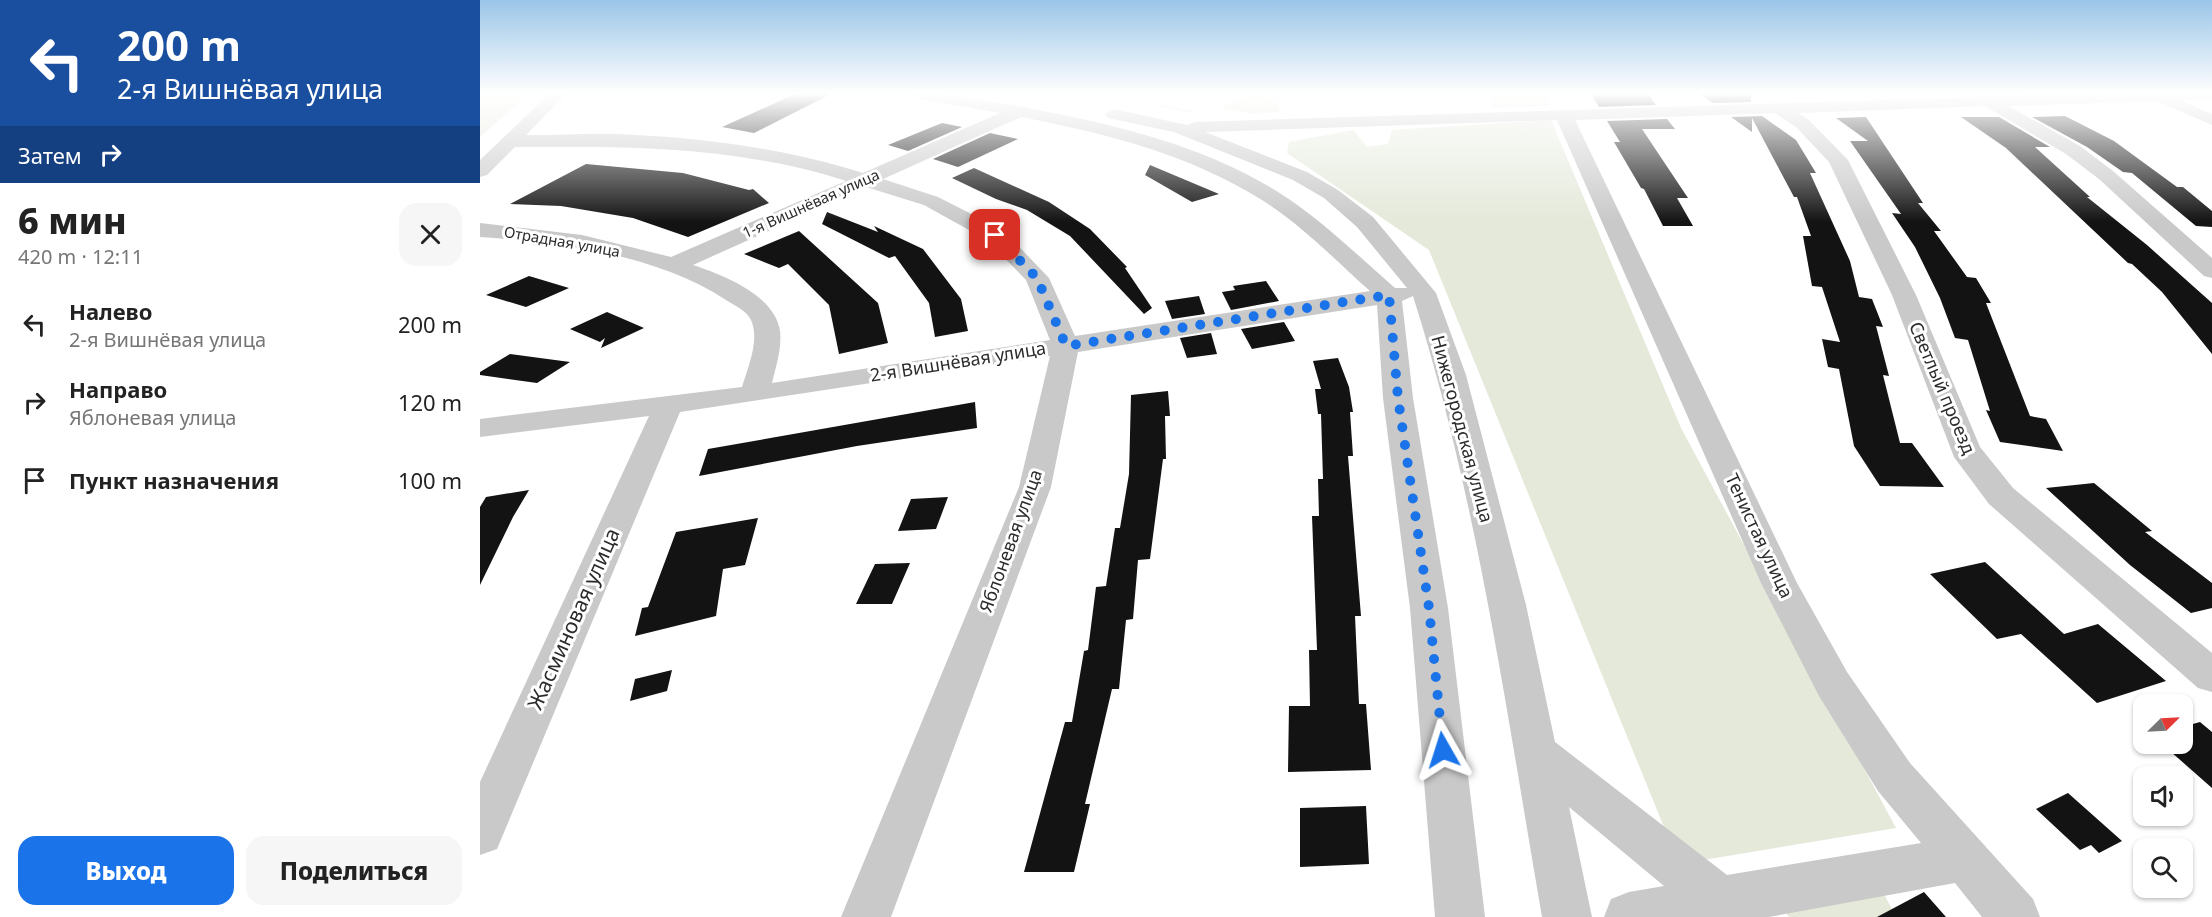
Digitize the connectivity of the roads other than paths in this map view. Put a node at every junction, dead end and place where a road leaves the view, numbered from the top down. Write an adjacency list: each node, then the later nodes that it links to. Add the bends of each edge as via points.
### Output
1 (517, 137): 8 (street)
2 (950, 137): 10 (street, 1-я Вишнёвая улица)
3 (1127, 137): 15 (street, via 1206,161 1270,196)
4 (1225, 137): 14 (street, Нижегородская улица, via 1330,194 1365,222)
5 (1573, 137): 23 (street, Тенистая улица, via 1779,583 1822,664 1894,777)
6 (1815, 137): 20 (street, Светлый проезд, via 1838,160 1904,295 1965,450 2001,496)
7 (2050, 137): 13 (street, via 2098,169)
8 (513, 141): 9 (street); 10 (street, via 636,140 732,150 830,169)
9 (480, 171)
10 (862, 181): 12 (street, 1-я Вишнёвая улица); 16 (street, via 931,201 995,235 1037,278)
11 (480, 230): 12 (street, Отрадная улица, via 589,243)
12 (671, 266): 17 (street, Отрадная улица, via 729,288 761,314 768,336)
13 (2212, 271)
14 (1424, 293): 15 (street, 2-я Вишнёвая улица); 21 (street, Нижегородская улица, via 1452,375)
15 (1389, 295): 16 (street, 2-я Вишнёвая улица); 26 (street, via 1398,398 1429,608)
16 (1066, 346): 17 (street, 2-я Вишнёвая улица); 25 (street, Яблоневая улица, via 1035,487)
17 (755, 394): 18 (street, 2-я Вишнёвая улица)
18 (668, 406): 19 (street, 2-я Вишнёвая улица); 22 (street, Жасминовая улица)
19 (484, 427)
20 (2212, 676)
21 (1536, 753): 24 (street); 27 (street, Нижегородская улица)
22 (480, 833)
23 (1963, 859): 24 (street); 29 (street, Тенистая улица)
24 (1737, 904): 28 (street)
25 (866, 917)
26 (1460, 917)
27 (1568, 917)
28 (1629, 917)
29 (2015, 917)

